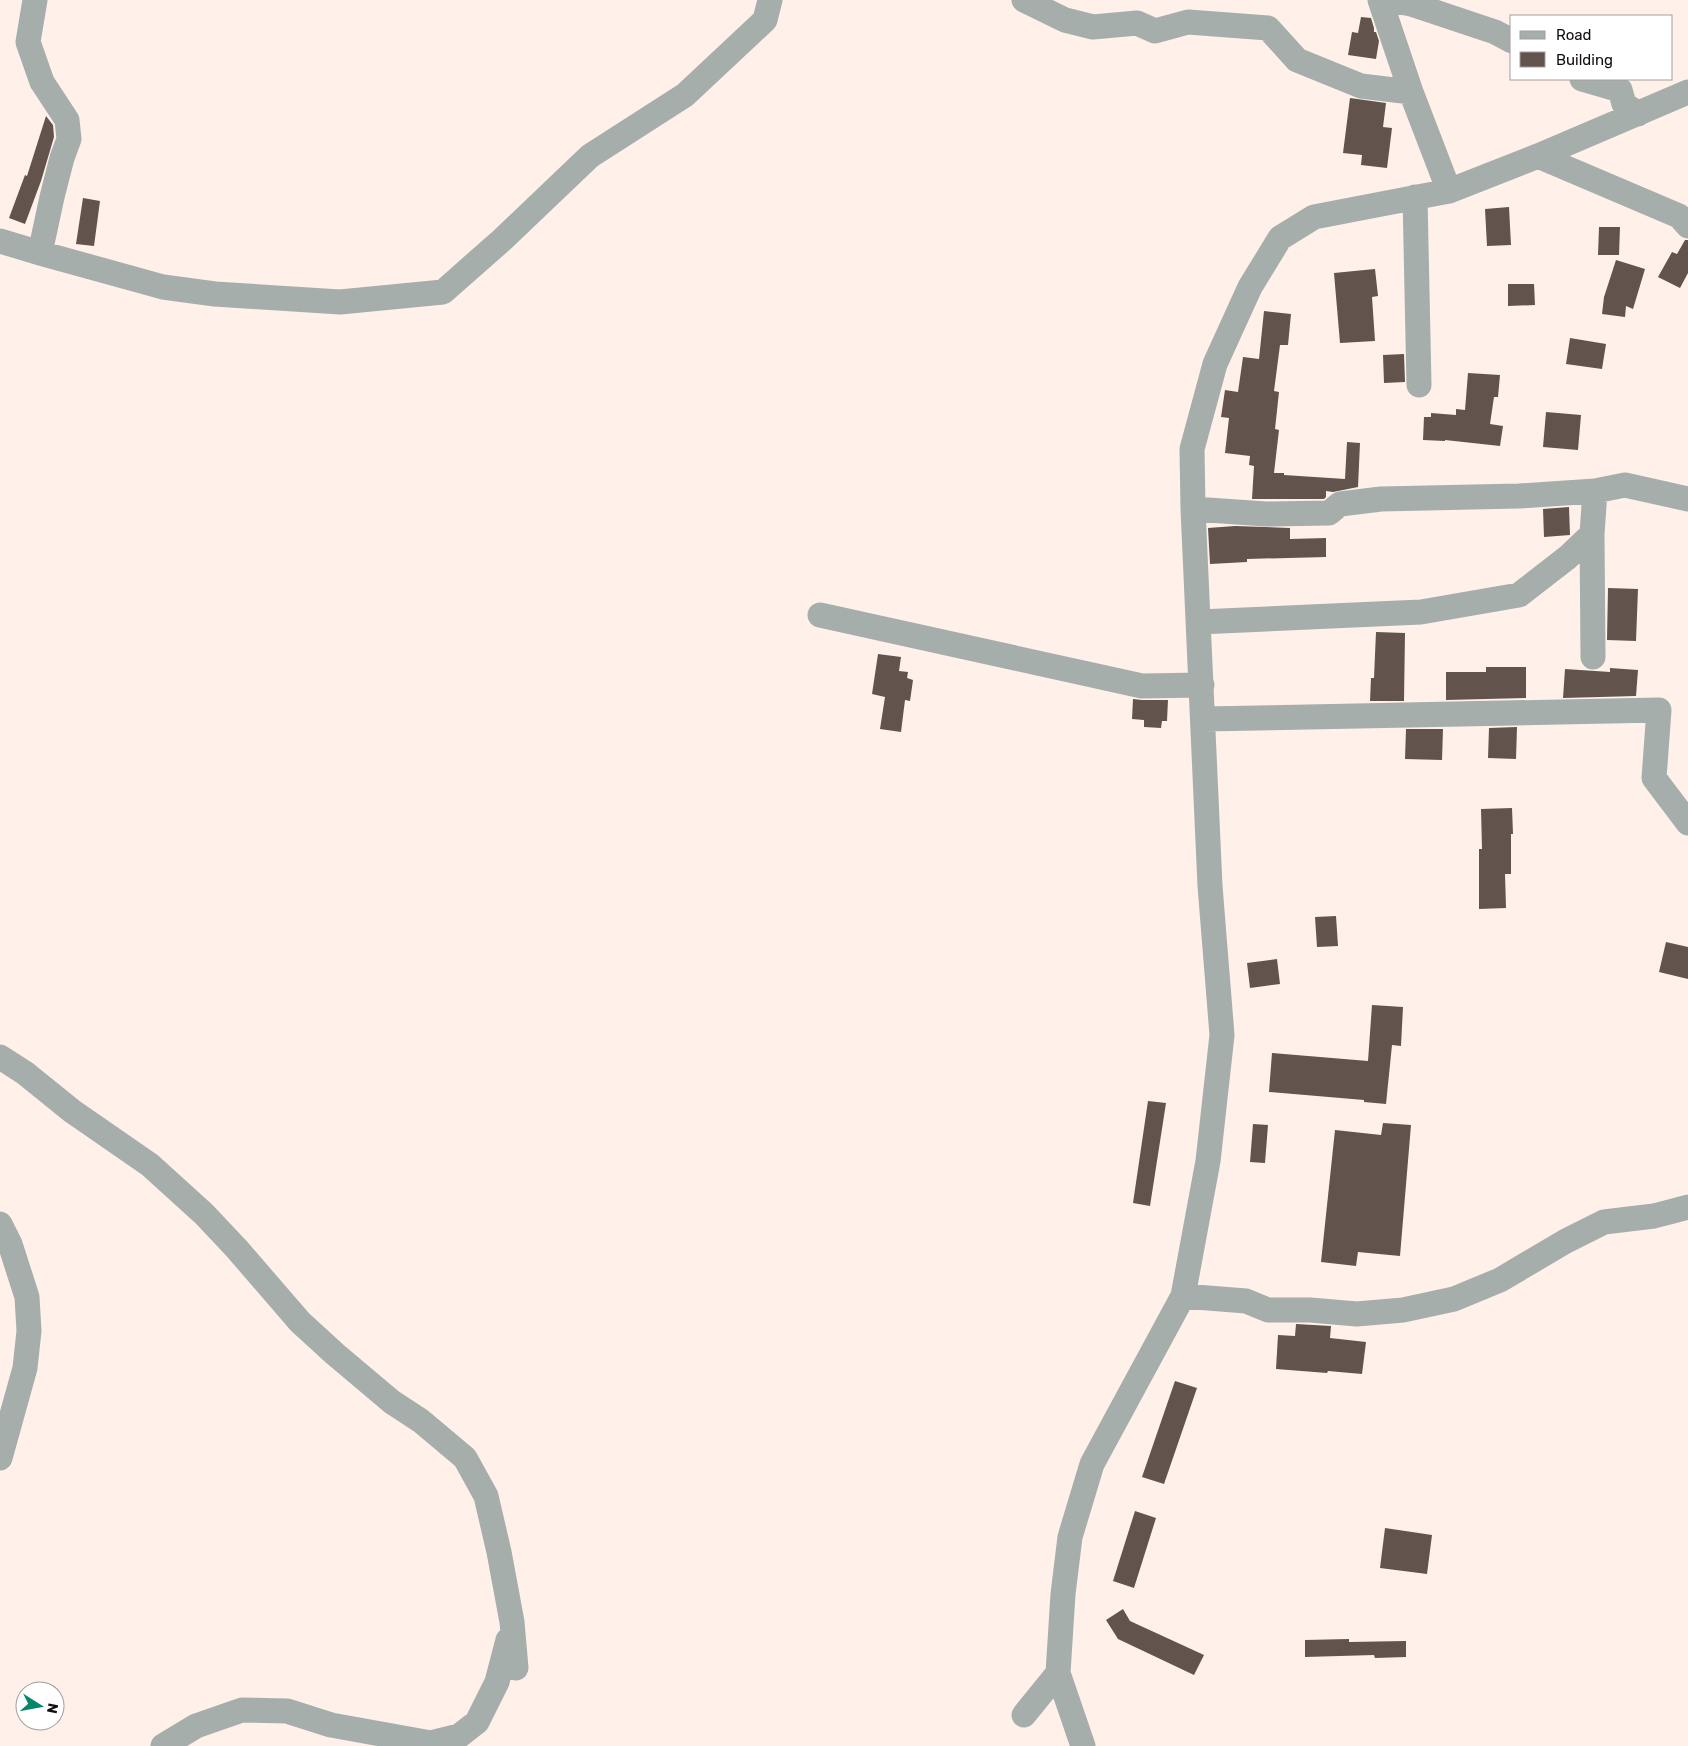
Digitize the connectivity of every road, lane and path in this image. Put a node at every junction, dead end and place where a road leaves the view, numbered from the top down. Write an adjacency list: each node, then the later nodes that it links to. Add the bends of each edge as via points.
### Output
1 (35, 0): 16 (street, via 28,42 42,82 67,120 70,140 62,158)
2 (770, 0): 16 (street, via 765,20 685,95 590,156 443,292 340,302 215,294 163,287)
3 (1024, 0): 8 (street, via 1065,20 1093,27 1137,23 1155,31 1188,22 1268,28 1296,60 1361,86)
4 (1380, 0): 8 (street)
5 (1389, 0): 6 (street, via 1430,10)
6 (1510, 40)
7 (1585, 80): 10 (street, via 1620,90 1624,104)
8 (1411, 92): 12 (street)
9 (1688, 92): 10 (street)
10 (1638, 114): 11 (street)
11 (1538, 156): 12 (street); 14 (street, via 1679,216)
12 (1449, 191): 13 (street)
13 (1414, 197): 17 (street); 20 (street, via 1314,217 1280,238 1250,287 1215,364 1192,449)
14 (1688, 226)
15 (0, 241): 16 (street)
16 (40, 254)
17 (1419, 385)
18 (1595, 491): 19 (street, via 1625,485); 20 (street, via 1381,499 1340,504 1329,513 1266,514); 21 (street)
19 (1688, 499)
20 (1193, 508): 23 (street)
21 (1592, 534): 23 (street, via 1519,595 1421,612); 24 (street)
22 (820, 615): 25 (street, via 1142,686)
23 (1199, 622): 25 (street)
24 (1593, 657)
25 (1202, 685): 26 (street)
26 (1204, 719): 27 (street, via 1659,710 1654,778); 31 (street, via 1210,886 1222,1036 1208,1161)
27 (1688, 824)
28 (0, 1057): 33 (street, via 156,1170 204,1214 300,1322 392,1402 421,1421 465,1458 486,1496)
29 (1688, 1207): 31 (street, via 1654,1216 1604,1222 1500,1280 1454,1299 1403,1310 1357,1314 1268,1310 1246,1301)
30 (0, 1224): 32 (street, via 27,1297 29,1331 25,1368)
31 (1183, 1296): 35 (street, via 1092,1464 1070,1537)
32 (0, 1458)
33 (512, 1622): 34 (street); 37 (street, via 497,1682 477,1722 460,1736 431,1743 331,1725 287,1711 242,1710 196,1726)
34 (516, 1668)
35 (1058, 1673): 36 (street); 38 (street)
36 (1024, 1715)
37 (163, 1746)
38 (1083, 1746)

